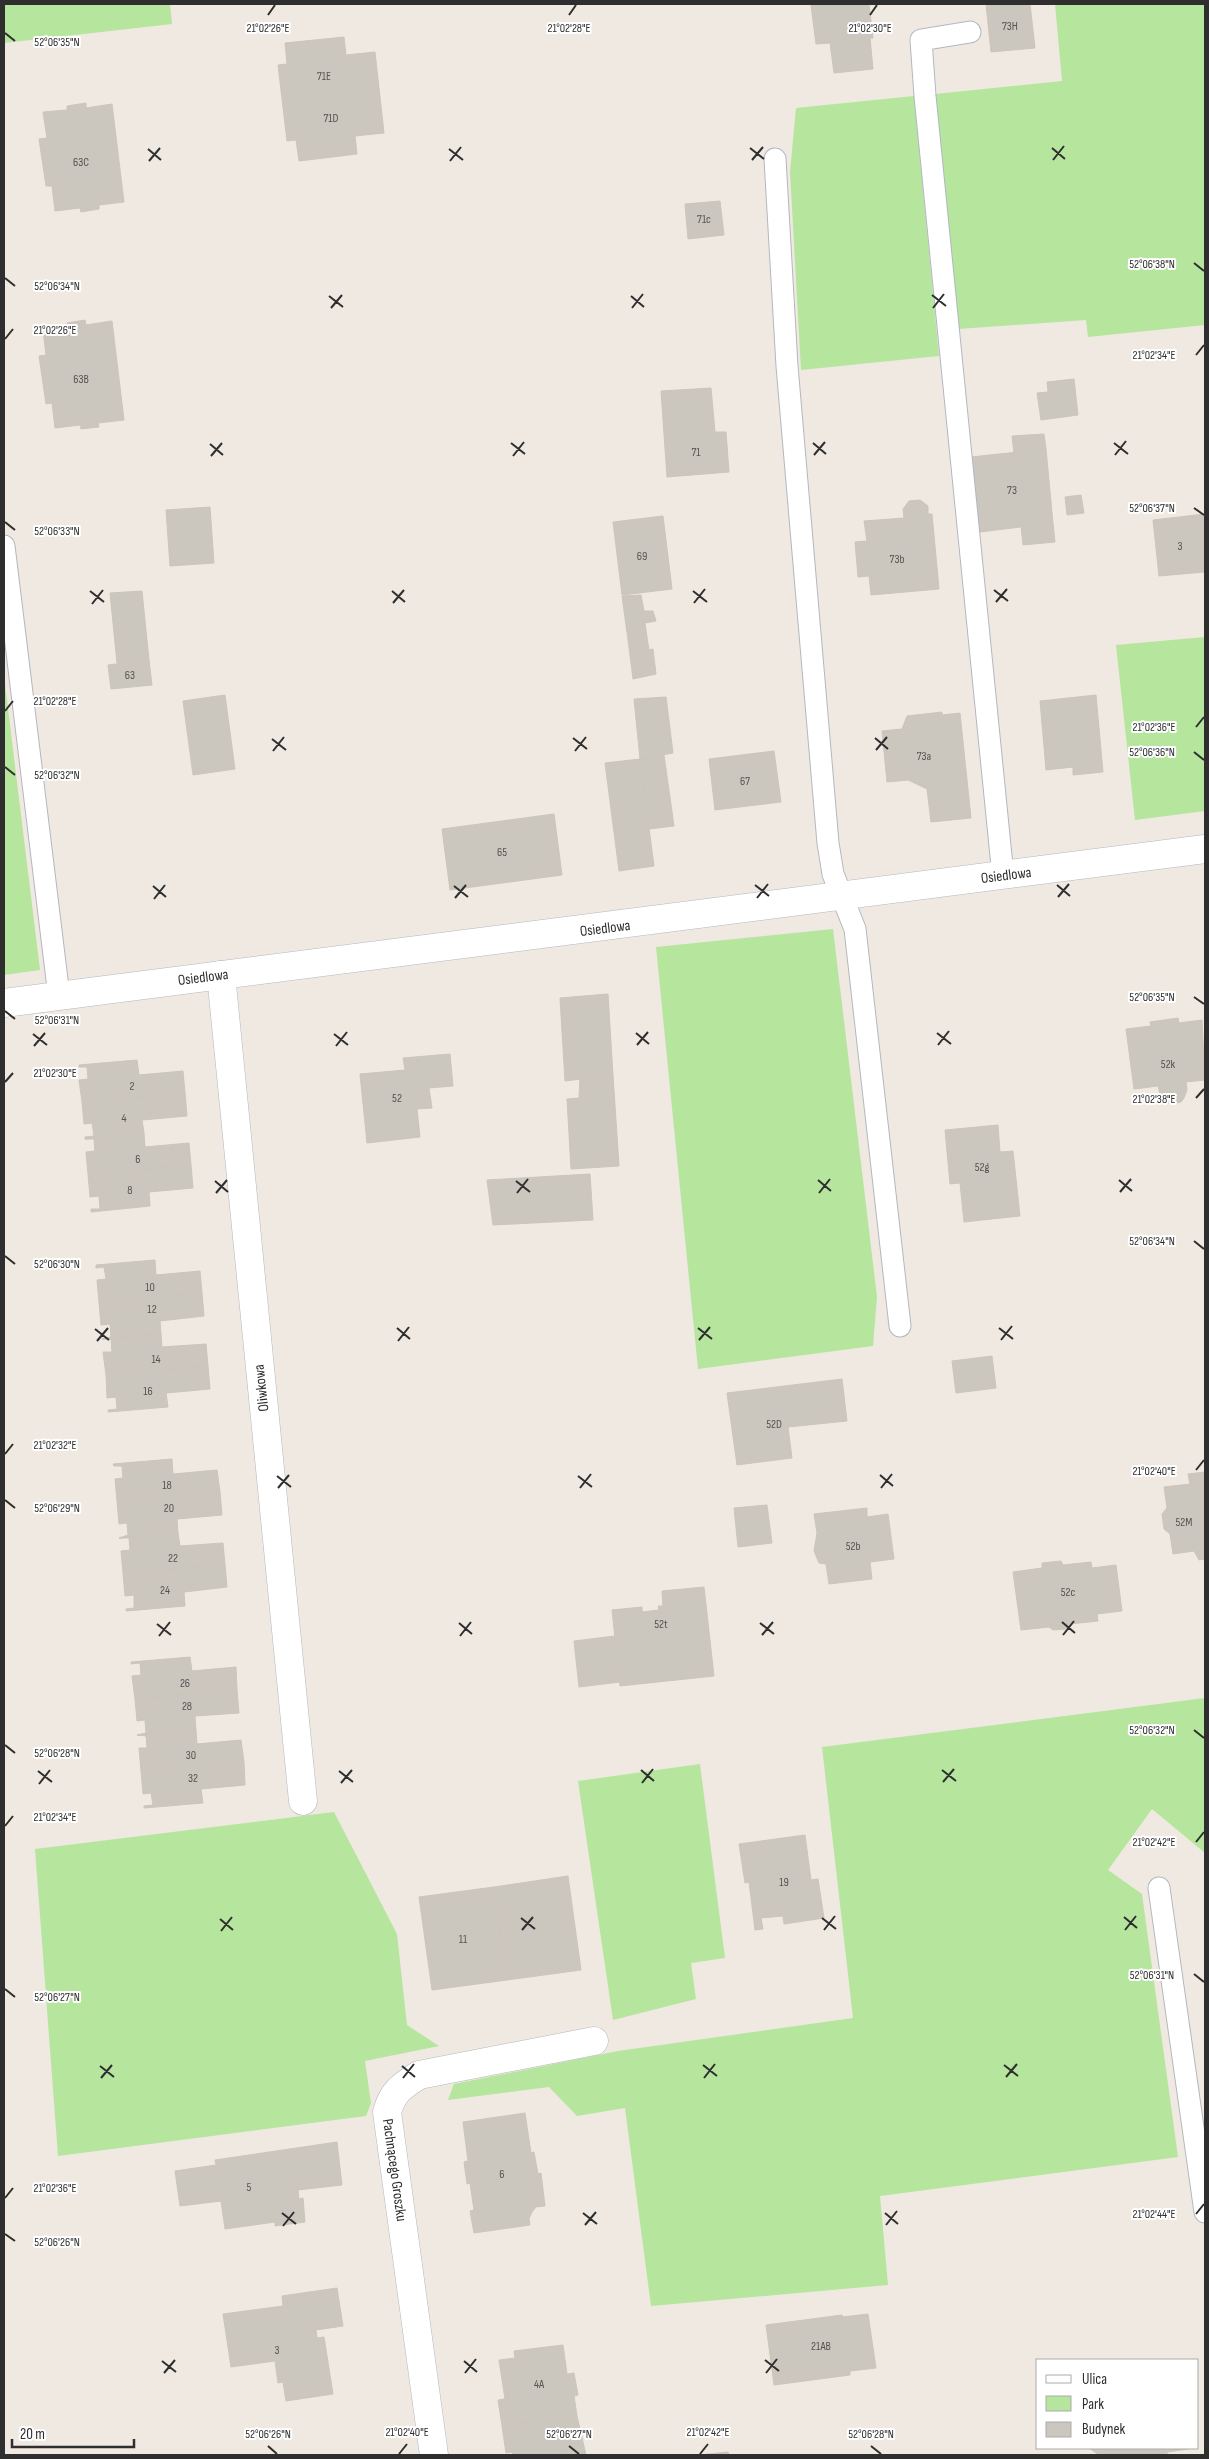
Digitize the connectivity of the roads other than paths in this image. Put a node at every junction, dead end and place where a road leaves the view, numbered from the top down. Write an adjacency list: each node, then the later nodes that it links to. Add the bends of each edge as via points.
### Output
1 (970, 32): 5 (lane, via 921,40)
2 (776, 159): 6 (lane, via 787,366 828,843 833,874)
3 (4, 546): 8 (lane)
4 (1205, 849): 5 (street, Osiedlowa)
5 (1003, 876): 6 (street, Osiedlowa)
6 (841, 895): 7 (street, Osiedlowa); 10 (lane, via 855,929)
7 (221, 975): 8 (street, Osiedlowa); 11 (street, Oliwkowa)
8 (58, 996): 9 (street, Osiedlowa)
9 (4, 1003)
10 (900, 1326)
11 (302, 1800)
12 (1159, 1888): 14 (lane)
13 (594, 2041): 15 (street, Pachnącego Groszku, via 419,2075 391,2097 387,2112)
14 (1205, 2212)
15 (434, 2455)

